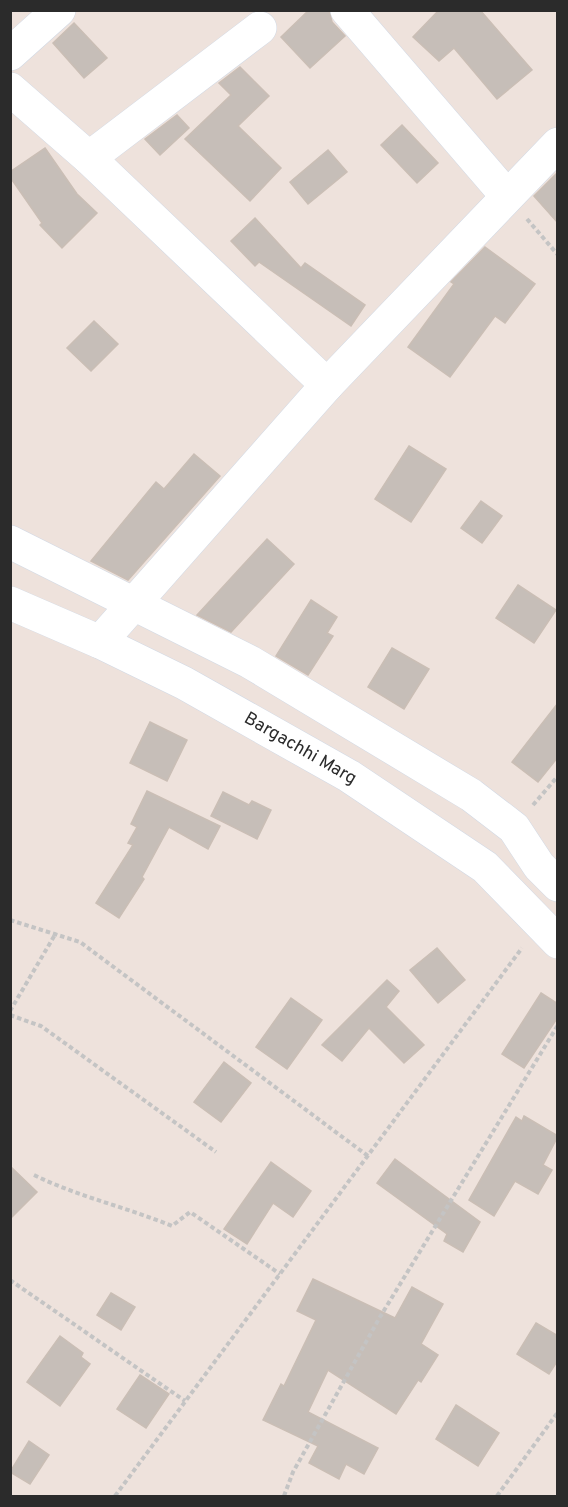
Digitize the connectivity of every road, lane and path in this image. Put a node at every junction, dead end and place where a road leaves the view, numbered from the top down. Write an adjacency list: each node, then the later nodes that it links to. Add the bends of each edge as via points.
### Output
1 (59, 10): 4 (street)
2 (347, 10): 8 (street)
3 (260, 28): 7 (street)
4 (10, 54)
5 (10, 89): 7 (street)
6 (558, 144): 8 (street)
7 (89, 158): 10 (street)
8 (506, 195): 9 (path); 10 (street)
9 (558, 255)
10 (327, 385): 13 (street)
11 (10, 542): 13 (street)
12 (10, 603): 14 (street, Bargachhi Marg)
13 (134, 603): 14 (street); 15 (street, via 250,662 471,795 514,828 539,866)
14 (100, 642): 17 (street, Bargachhi Marg, via 184,683 349,776 485,867)
15 (558, 885)
16 (10, 920): 18 (path)
17 (549, 932): 22 (path)
18 (56, 933): 19 (path); 22 (path, via 80,942)
19 (10, 1013): 21 (path, via 41,1026)
20 (558, 1025): 29 (path, via 380,1317 293,1472)
21 (216, 1152)
22 (368, 1155): 24 (path)
23 (34, 1176): 24 (path, via 172,1226 190,1212)
24 (280, 1274): 26 (path)
25 (10, 1280): 26 (path)
26 (185, 1401): 28 (path)
27 (558, 1412): 30 (path)
28 (115, 1497)
29 (284, 1497)
30 (497, 1497)

